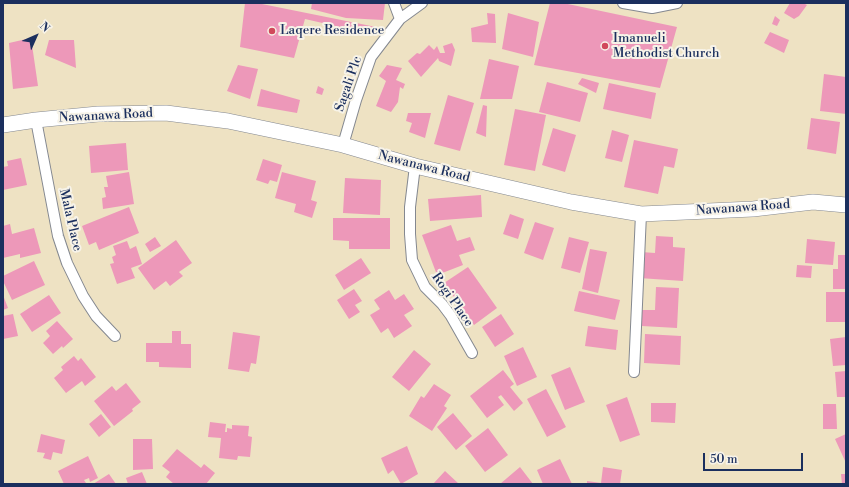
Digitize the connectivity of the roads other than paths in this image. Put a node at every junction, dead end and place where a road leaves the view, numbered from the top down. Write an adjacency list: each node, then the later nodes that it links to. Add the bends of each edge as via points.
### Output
1 (394, 3): 5 (street)
2 (422, 3): 5 (street, Sagali Plc)
3 (624, 3): 4 (street, via 652,8)
4 (677, 3)
5 (400, 19): 8 (street, Sagali Plc, via 371,57)
6 (36, 120): 7 (street, Nawanawa Road); 8 (street, Nawanawa Road, via 98,114 166,113 228,121); 12 (street, Mala Place, via 58,236 67,263 96,316)
7 (3, 126)
8 (342, 145): 9 (street, Nawanawa Road)
9 (415, 166): 11 (street, Nawanawa Road, via 571,202); 13 (street, Rogi Place, via 410,207 412,260 425,287 451,316)
10 (846, 205): 11 (street, Nawanawa Road, via 813,202 753,209)
11 (641, 214): 14 (street)
12 (115, 336)
13 (472, 353)
14 (634, 372)

